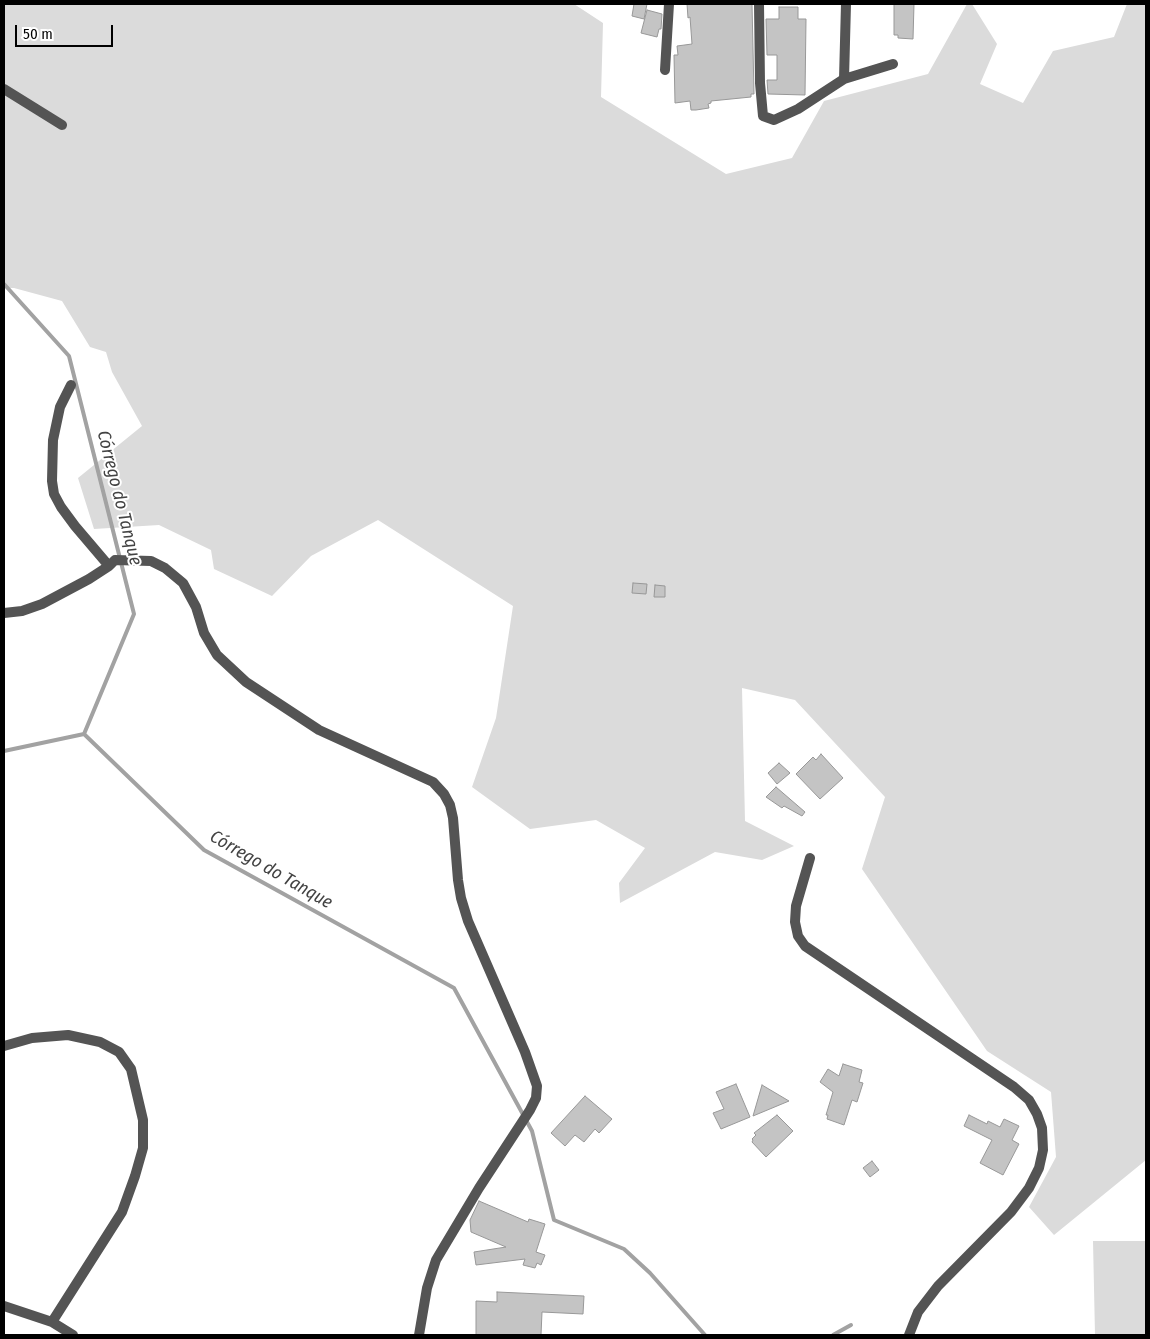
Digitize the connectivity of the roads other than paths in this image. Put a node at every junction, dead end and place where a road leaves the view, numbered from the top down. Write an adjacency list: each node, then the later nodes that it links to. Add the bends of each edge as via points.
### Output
1 (669, 4): 5 (street)
2 (759, 4): 6 (street, via 763,116 774,120 798,109)
3 (846, 4): 6 (street)
4 (893, 64): 6 (street)
5 (665, 70)
6 (844, 79)
7 (4, 89): 8 (street)
8 (62, 125)
9 (72, 385): 10 (street, via 60,407 55,433 52,461 54,494 75,526)
10 (112, 563): 11 (street, via 90,579 42,604); 17 (street, via 150,561 165,568 183,583 196,607 204,633 218,655 246,682 319,730 433,782 450,805 458,880 466,913 537,1086 530,1110 436,1260)
11 (4, 613)
12 (810, 858): 18 (street, via 796,906 795,922 798,936 805,946 1014,1087 1029,1100 1042,1128 1043,1150 1029,1188 1011,1212 938,1286 918,1312)
13 (4, 1046): 15 (street, via 32,1038 68,1035 100,1042 119,1052 131,1069 143,1120 142,1148 122,1212)
14 (4, 1306): 15 (street)
15 (52, 1322): 16 (street)
16 (74, 1335)
17 (418, 1335)
18 (910, 1335)

